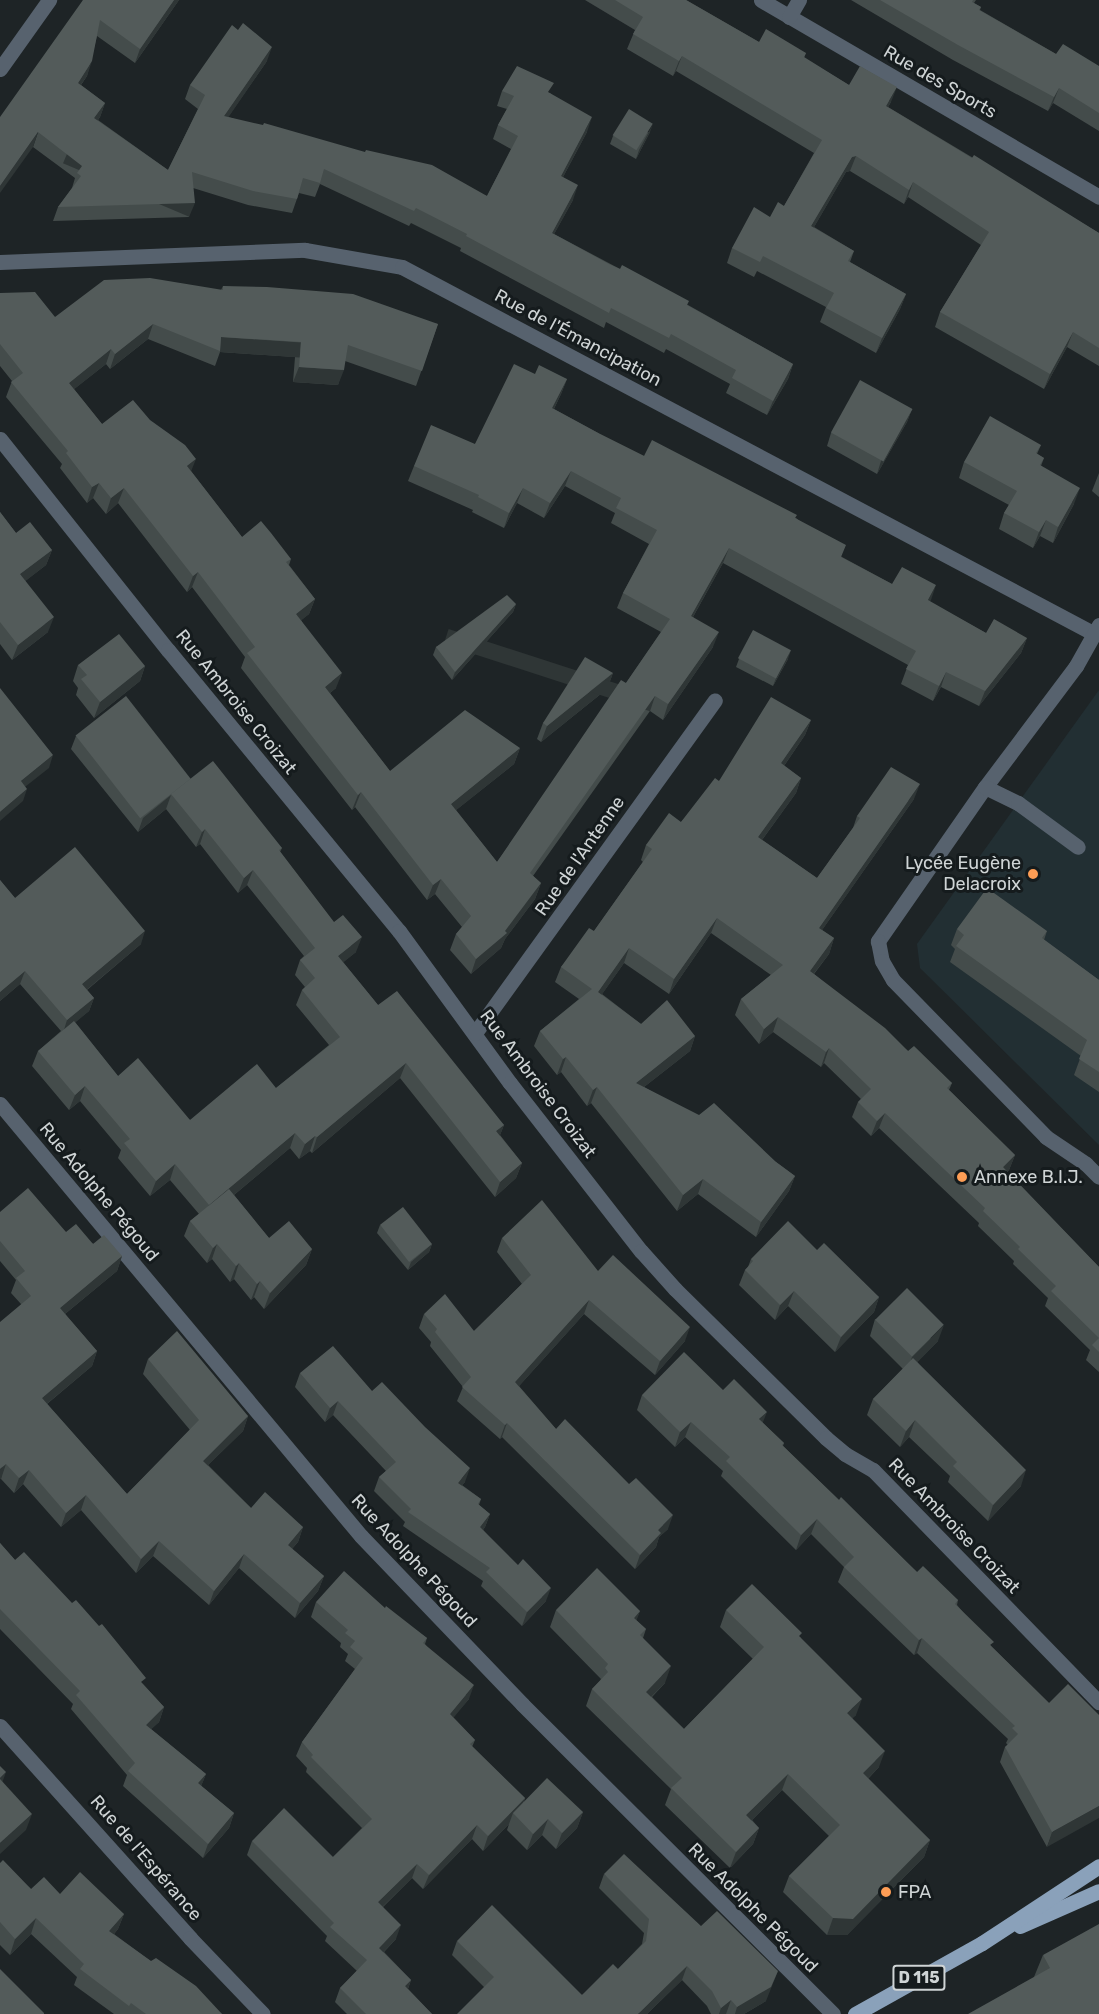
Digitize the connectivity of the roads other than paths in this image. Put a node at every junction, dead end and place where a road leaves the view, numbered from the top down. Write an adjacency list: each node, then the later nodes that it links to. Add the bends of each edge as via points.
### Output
1 (49, 0): 5 (street)
2 (761, 0): 4 (street, Rue des Sports)
3 (799, 0): 4 (street)
4 (789, 17): 6 (street, Rue des Sports)
5 (0, 69)
6 (1099, 197)
7 (0, 262): 9 (street, Rue de l'Émancipation, via 305,250 402,267)
8 (0, 439): 13 (street, Rue Ambroise Croizat, via 399,931)
9 (1096, 629): 11 (street, via 1076,666)
10 (715, 700): 13 (street, Rue de l'Antenne)
11 (986, 787): 12 (street, via 1018,803); 15 (street, via 878,941 878,951 893,980 1019,1110 1046,1137)
12 (1078, 847)
13 (475, 1034): 16 (street, Rue Ambroise Croizat, via 517,1093 675,1289 826,1438 873,1470)
14 (0, 1104): 22 (street, Rue Adolphe Pégoud, via 362,1536 522,1704)
15 (1099, 1177)
16 (1099, 1702)
17 (0, 1726): 21 (street, Rue de l'Espérance)
18 (1099, 1866): 20 (main road, D 115)
19 (1099, 1892): 20 (main road, D 115)
20 (982, 1943): 23 (main road, D 115)
21 (263, 2014)
22 (833, 2014)
23 (855, 2014)

